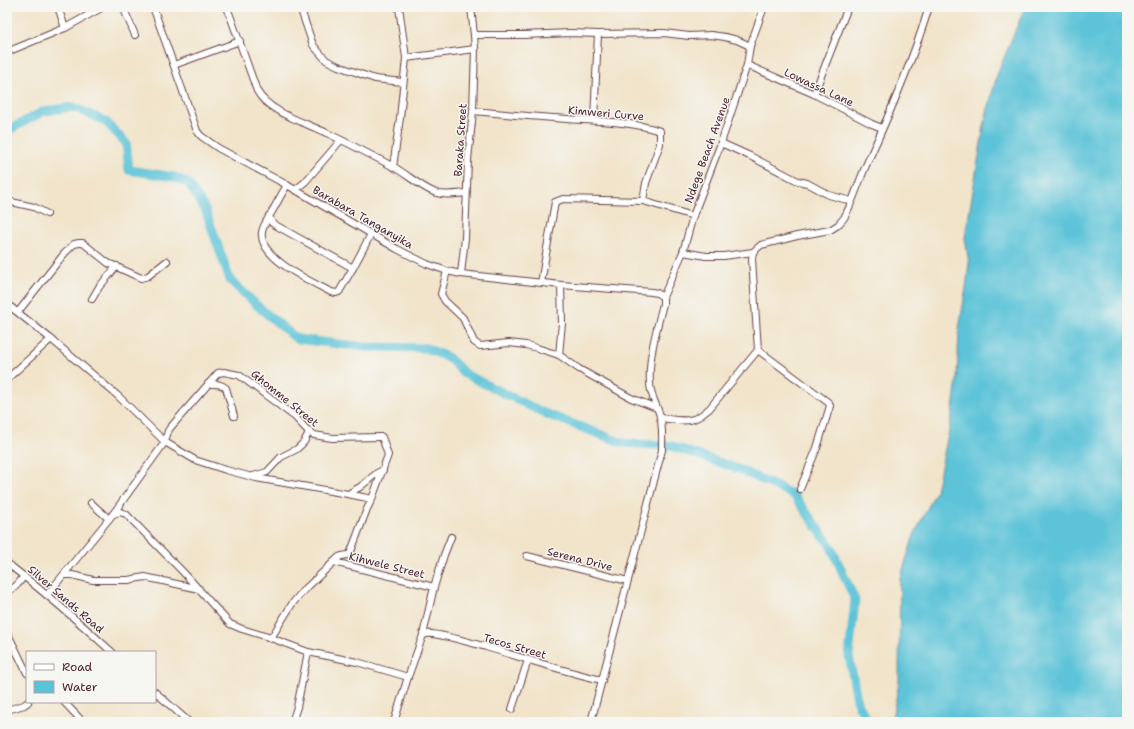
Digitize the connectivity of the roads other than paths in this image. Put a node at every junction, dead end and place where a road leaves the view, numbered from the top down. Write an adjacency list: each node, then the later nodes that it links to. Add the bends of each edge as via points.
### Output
1 (58, 7): 12 (street)
2 (103, 7): 12 (street)
3 (123, 7): 14 (street)
4 (153, 7): 21 (street, Barabara Tanganyika)
5 (227, 7): 16 (street)
6 (300, 7): 23 (street, via 313,45 326,60 375,79)
7 (399, 7): 20 (street)
8 (471, 7): 15 (street, Baraka Street)
9 (764, 7): 17 (street, Ndege Beach Avenue)
10 (848, 7): 24 (street)
11 (929, 7): 27 (street, via 923,28)
12 (66, 28): 19 (street)
13 (598, 34): 15 (street); 17 (street, via 711,35 737,40); 26 (street)
14 (135, 35)
15 (474, 35): 18 (street, Baraka Street)
16 (240, 41): 21 (street); 28 (street, via 253,83 267,104)
17 (750, 46): 22 (street, Ndege Beach Avenue)
18 (475, 49): 20 (street); 25 (street, Baraka Street)
19 (7, 52)
20 (406, 58): 23 (street)
21 (174, 65): 31 (street, Barabara Tanganyika, via 201,136)
22 (747, 65): 24 (street, Lowassa Lane); 29 (street, Ndege Beach Avenue)
23 (402, 82): 30 (street)
24 (814, 94): 27 (street, Lowassa Lane)
25 (473, 111): 26 (street, Kimweri Curve); 33 (street, Baraka Street)
26 (594, 120): 34 (street, Kimweri Curve, via 648,126 660,131 660,144 646,183)
27 (882, 128): 36 (street)
28 (341, 140): 30 (street); 32 (street)
29 (721, 143): 36 (street, via 829,195); 39 (street, Ndege Beach Avenue)
30 (393, 167): 33 (street, via 438,194)
31 (286, 185): 32 (street, Barabara Tanganyika); 38 (street)
32 (295, 190): 40 (street, Barabara Tanganyika)
33 (466, 192): 47 (street, Baraka Street, via 465,238)
34 (643, 200): 39 (street); 48 (street, via 555,202)
35 (7, 201): 37 (street, via 34,207)
36 (851, 201): 42 (street, via 844,218 830,230 761,245)
37 (47, 214)
38 (269, 216): 45 (street, via 272,223); 45 (street, via 262,230 263,242 269,252 290,269 336,293 342,289)
39 (693, 216): 41 (street, Ndege Beach Avenue)
40 (371, 234): 45 (street); 46 (street, Barabara Tanganyika, via 427,264)
41 (683, 252): 42 (street, via 706,256); 50 (street, Ndege Beach Avenue)
42 (753, 252): 55 (street)
43 (167, 261): 44 (street, via 148,276 141,278)
44 (117, 266): 51 (street); 53 (street, via 108,263 83,243 74,244)
45 (353, 268)
46 (448, 271): 47 (street, Barabara Tanganyika); 56 (street, via 441,294 463,318 474,342 480,346 508,343 526,345)
47 (460, 274): 48 (street, Barabara Tanganyika)
48 (541, 282): 49 (street, Barabara Tanganyika)
49 (561, 285): 50 (street, Barabara Tanganyika, via 652,292); 56 (street, via 562,323)
50 (663, 297): 59 (street, Ndege Beach Avenue, via 650,367 650,384)
51 (92, 299)
52 (7, 304): 53 (street)
53 (18, 312): 54 (street)
54 (50, 339): 57 (street); 63 (street, via 118,396)
55 (758, 350): 61 (street, via 709,409 700,416 686,420); 66 (street, via 830,406 817,448)
56 (559, 355): 59 (street, via 631,398)
57 (7, 379)
58 (208, 384): 60 (street, via 218,384 226,388); 62 (street, Ghomme Street, via 221,372 240,375 295,417); 63 (street, Ghomme Street, via 170,428)
59 (657, 408): 61 (street, Ndege Beach Avenue)
60 (234, 416)
61 (660, 418): 78 (street, Ndege Beach Avenue, via 662,450)
62 (309, 432): 64 (street, Ghomme Street, via 332,438 382,437 388,455); 65 (street, via 297,449 281,457 267,472)
63 (165, 442): 65 (street, via 195,460); 70 (street, Ghomme Street)
64 (383, 470): 67 (street); 68 (street)
65 (252, 477): 67 (street)
66 (800, 489)
67 (348, 494): 68 (street)
68 (372, 500): 75 (street, via 350,554 343,555)
69 (91, 503): 71 (street)
70 (113, 514): 71 (street, Ghomme Street); 80 (street, via 126,514)
71 (109, 519): 76 (street, Ghomme Street)
72 (452, 537): 79 (street)
73 (527, 556): 78 (street, Serena Drive)
74 (7, 562): 77 (street, Silver Sands Road)
75 (334, 562): 79 (street, Kihwele Street); 85 (street, via 292,604)
76 (64, 575): 80 (street, via 111,581 145,577); 82 (street, Ghomme Street)
77 (24, 576): 81 (street, via 16,587); 82 (street, Silver Sands Road)
78 (628, 581): 91 (street, Ndege Beach Avenue)
79 (434, 587): 84 (street)
80 (199, 589): 85 (street, via 230,624)
81 (7, 591)
82 (47, 595): 86 (street, Silver Sands Road)
83 (7, 632): 89 (street)
84 (423, 635): 88 (street, Tecos Street, via 431,634 454,639); 90 (street)
85 (271, 638): 87 (street)
86 (111, 651)
87 (308, 652): 90 (street); 99 (street)
88 (528, 660): 91 (street, Tecos Street); 95 (street)
89 (26, 671)
90 (408, 677): 100 (street)
91 (602, 680): 101 (street, Ndege Beach Avenue)
92 (156, 693): 98 (street)
93 (27, 703): 96 (street)
94 (65, 703): 97 (street)
95 (512, 709)
96 (7, 710)
97 (83, 722)
98 (189, 722)
99 (292, 722)
100 (394, 722)
101 (591, 722)

